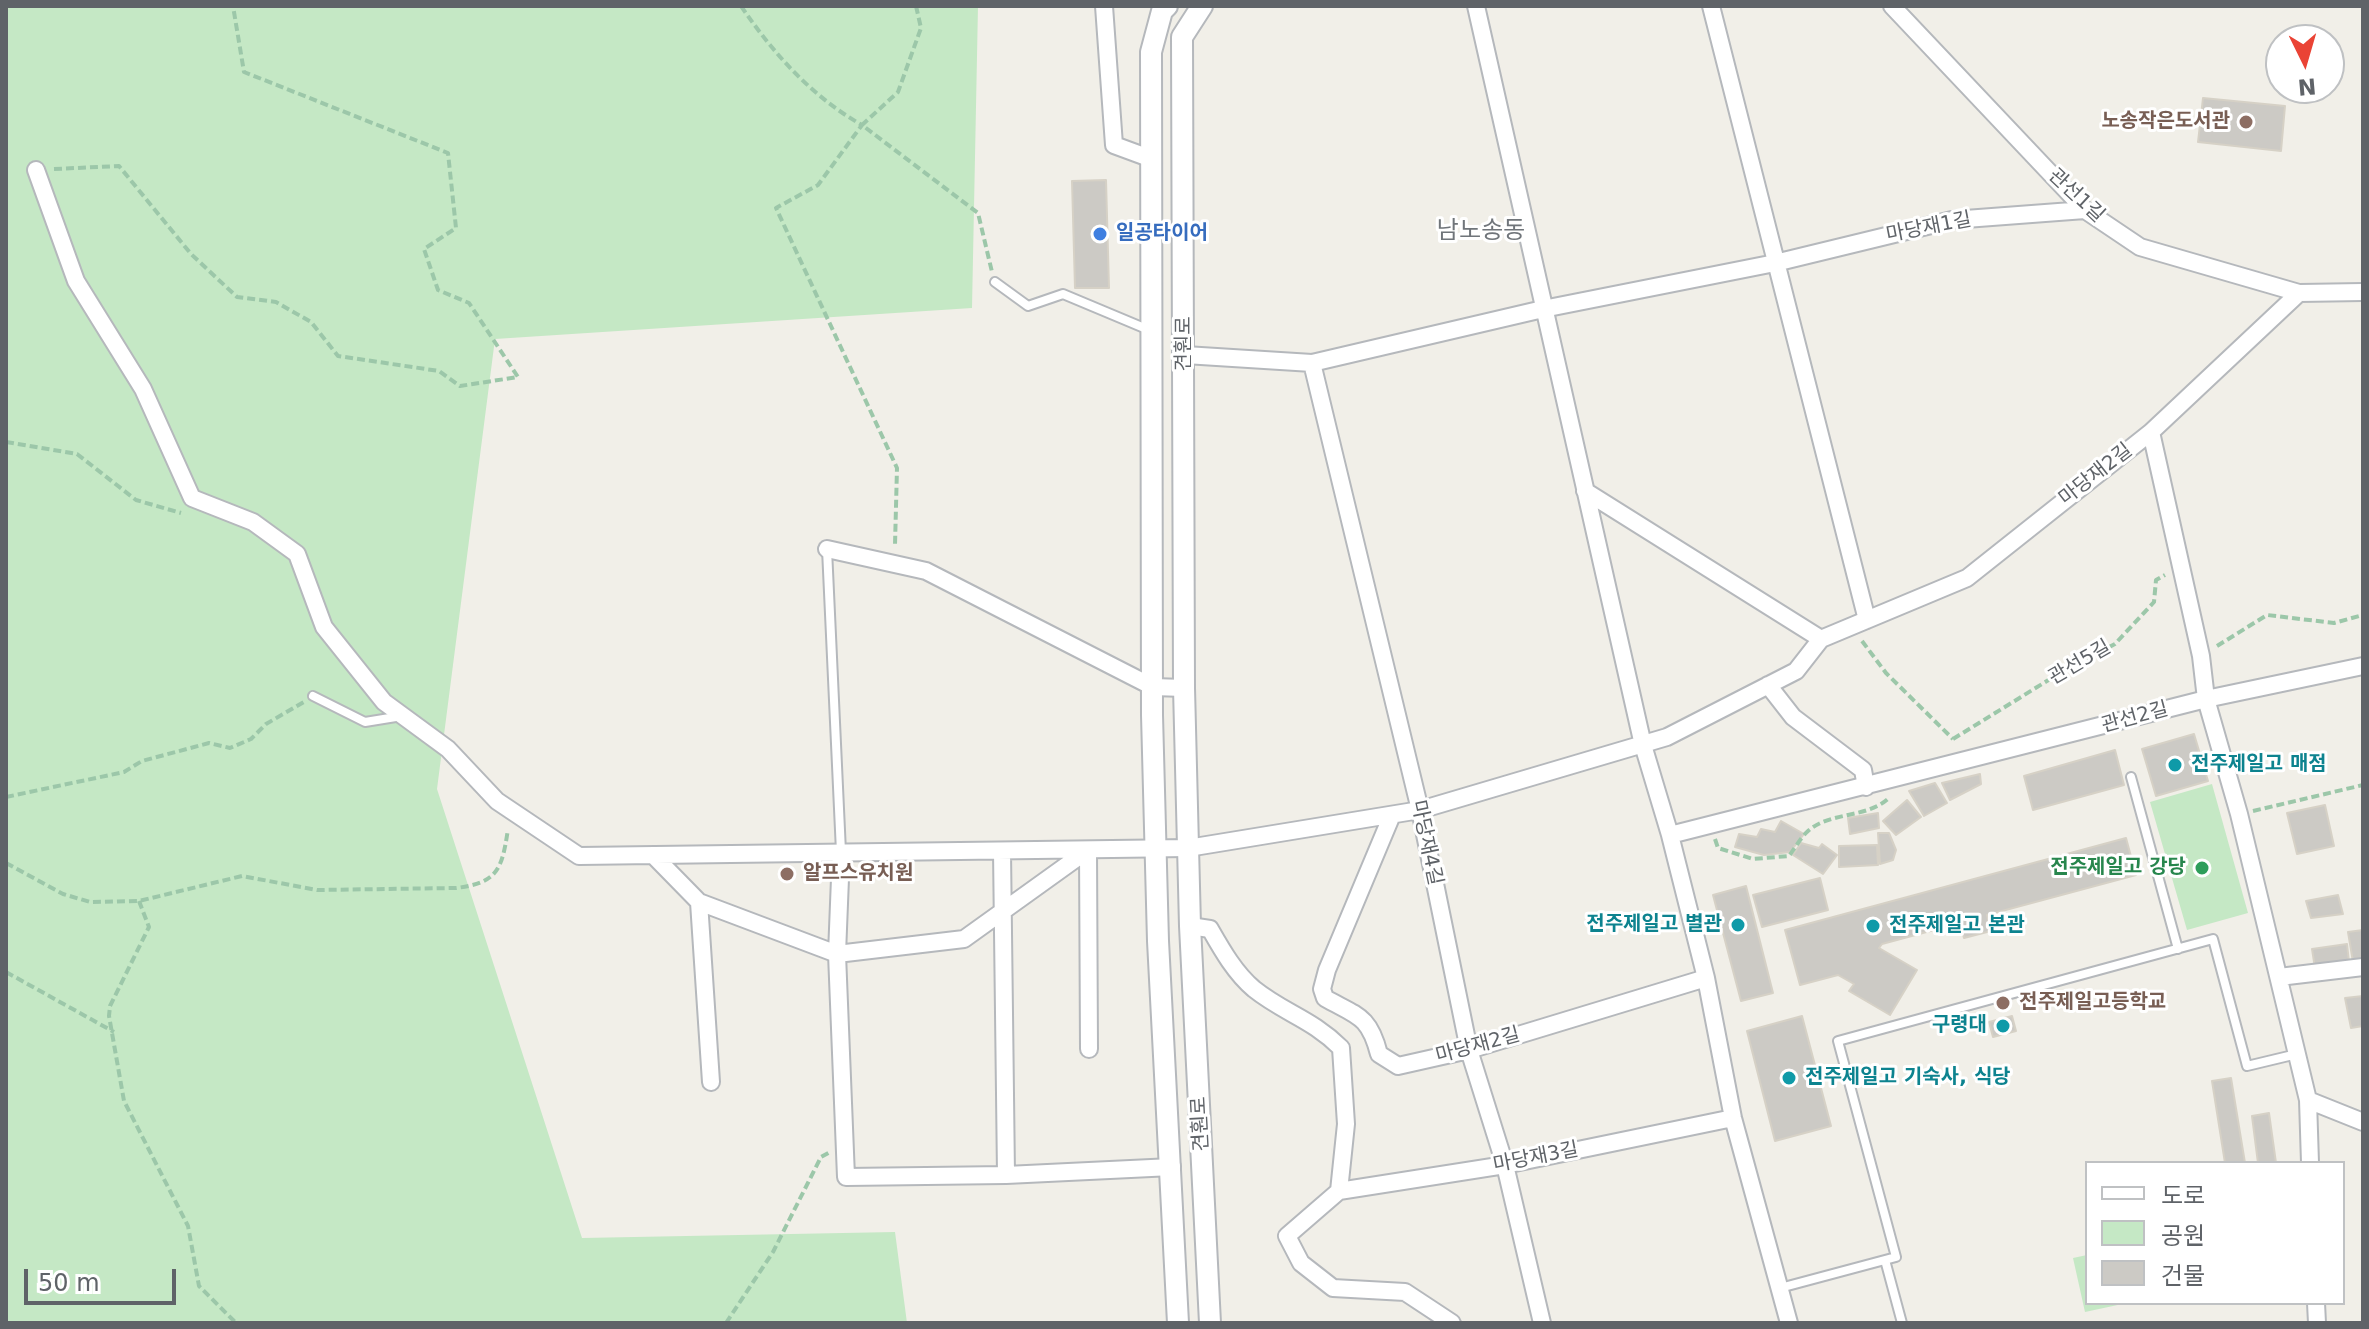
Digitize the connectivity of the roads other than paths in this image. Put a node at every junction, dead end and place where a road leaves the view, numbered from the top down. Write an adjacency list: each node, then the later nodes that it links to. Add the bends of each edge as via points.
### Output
1 (1104, 6): 7 (street, via 1114,145)
2 (1167, 6): 7 (street, 견훤로, via 1151,52)
3 (1202, 6): 16 (street, 견훤로, via 1182,37)
4 (1476, 6): 14 (street)
5 (1711, 6): 10 (street)
6 (1892, 6): 9 (street, 관선1길)
7 (1152, 159): 15 (street, 견훤로)
8 (36, 170): 29 (street, via 76,281 143,389 192,498 253,522 297,554 324,627 384,702)
9 (2085, 210): 10 (street, 마당재1길, via 1952,220); 13 (street, 관선1길, via 2140,247)
10 (1775, 263): 14 (street, 마당재1길); 21 (street)
11 (995, 282): 15 (lane, via 1028,306 1063,294)
12 (2363, 292): 13 (street, 관선1길)
13 (2299, 293): 18 (street, 마당재2길)
14 (1543, 309): 17 (street, 마당재1길); 19 (street)
15 (1154, 332): 25 (street, 견훤로)
16 (1185, 355): 17 (street, 마당재1길); 26 (street, 견훤로)
17 (1312, 363): 33 (street, 마당재4길)
18 (2151, 432): 21 (street, 마당재2길, via 1967,578); 28 (street)
19 (1585, 491): 22 (street); 30 (street)
20 (827, 549): 25 (street, via 926,571); 40 (lane)
21 (1860, 623): 22 (street, 마당재2길)
22 (1821, 639): 24 (street, 마당재2길, via 1796,671)
23 (2363, 666): 28 (street, 관선2길)
24 (1768, 685): 30 (street, 마당재2길); 32 (street, via 1793,717 1863,770)
25 (1153, 687): 26 (street); 36 (street, 견훤로)
26 (1184, 688): 37 (street, 견훤로)
27 (313, 696): 29 (lane, via 365,722)
28 (2206, 699): 32 (street, 관선2길); 48 (street)
29 (403, 716): 41 (street, via 448,749 497,801 579,856)
30 (1643, 745): 33 (street, 마당재2길); 35 (street)
31 (2131, 777): 45 (lane)
32 (1866, 787): 35 (street)
33 (1420, 810): 34 (street, 마당재2길); 51 (street, 마당재4길)
34 (1392, 815): 37 (street, 마당재2길); 51 (street, 마당재2길, via 1322,989 1325,998 1359,1014 1373,1032 1379,1054 1398,1066)
35 (1670, 835): 49 (street)
36 (1157, 848): 37 (street); 38 (street); 59 (street, 견훤로)
37 (1188, 848): 44 (street, 견훤로)
38 (1088, 850): 39 (street); 43 (street); 50 (street)
39 (1002, 851): 40 (street); 43 (street)
40 (841, 853): 41 (street); 46 (street, 견훤로)
41 (653, 855): 42 (street)
42 (699, 902): 46 (street); 53 (street)
43 (1003, 913): 46 (street, via 964,939); 60 (street)
44 (1190, 926): 61 (street, via 1210,929 1254,989 1320,1027 1341,1048 1346,1124); 65 (street, 견훤로)
45 (2178, 949): 52 (lane, via 2213,939 2247,1066); 62 (lane, via 1838,1041 1896,1257)
46 (837, 954): 60 (street, 견훤로, via 846,1177)
47 (2363, 967): 48 (street)
48 (2279, 977): 52 (street)
49 (1706, 978): 51 (street, 마당재2길); 55 (street)
50 (1089, 1049)
51 (1469, 1050): 58 (street, 마당재4길)
52 (2297, 1054): 54 (street)
53 (711, 1082)
54 (2308, 1100): 56 (street); 57 (street)
55 (1733, 1118): 58 (street, 마당재3길); 63 (street)
56 (2363, 1122)
57 (2310, 1161)
58 (1505, 1165): 61 (street, 마당재3길); 67 (street, 마당재4길)
59 (1172, 1167): 60 (street, 견훤로); 64 (street, 견훤로)
60 (1006, 1175)
61 (1339, 1191): 66 (street, via 1287,1236 1301,1263 1333,1288 1405,1292)
62 (1885, 1260): 63 (lane); 69 (lane)
63 (1779, 1288): 68 (street)
64 (1178, 1323)
65 (1210, 1323)
66 (1452, 1323)
67 (1542, 1323)
68 (1789, 1323)
69 (1902, 1323)

